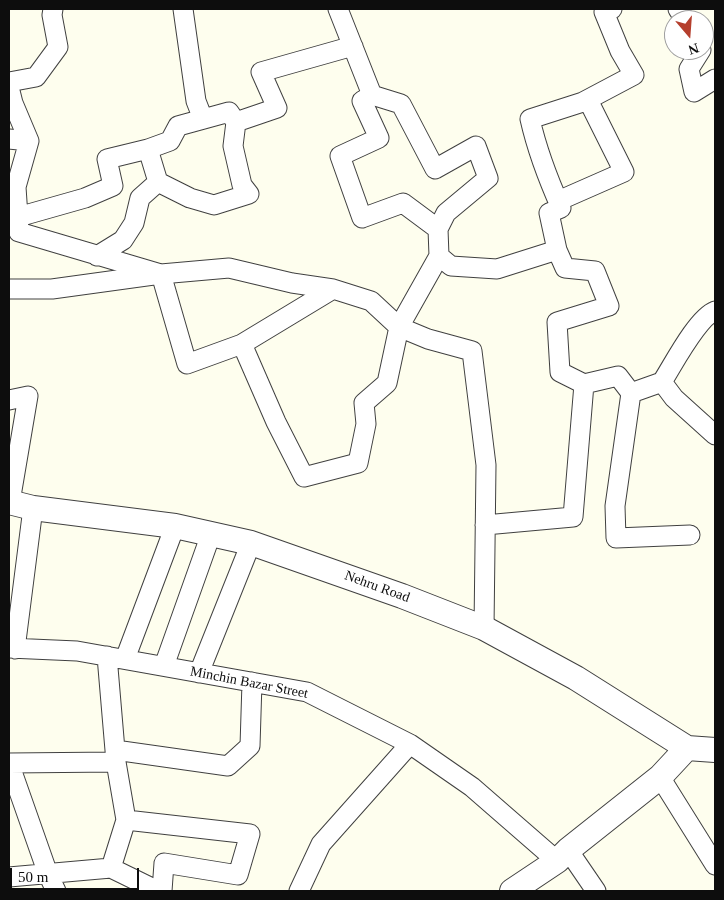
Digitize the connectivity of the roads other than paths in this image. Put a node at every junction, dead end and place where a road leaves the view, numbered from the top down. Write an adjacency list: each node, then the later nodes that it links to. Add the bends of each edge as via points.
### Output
1 (53, 9): 8 (street, via 58,47 36,77)
2 (183, 9): 12 (street, via 196,101)
3 (338, 9): 5 (street)
4 (612, 9): 11 (street, via 604,12 634,75)
5 (352, 46): 10 (street); 13 (street, via 261,72 277,108)
6 (694, 60): 7 (street, via 689,68 694,92)
7 (715, 79)
8 (9, 82)
9 (9, 86): 15 (street)
10 (372, 95): 20 (street, via 362,100 379,138 340,156 362,218 403,204); 20 (street, via 401,104 435,169 476,146 488,178 446,213)
11 (588, 100): 18 (street, via 530,119 536,146); 18 (street, via 624,172)
12 (203, 119): 13 (street, via 229,112); 16 (street, via 178,126 170,141)
13 (236, 122): 17 (street, via 233,146 242,185 249,194 214,205 190,198)
14 (9, 139): 15 (street)
15 (29, 141): 19 (street, via 16,187)
16 (148, 149): 17 (street); 19 (street, via 107,159 113,186)
17 (158, 182): 22 (street, via 140,198 134,224 122,240)
18 (558, 201): 21 (street, via 561,208 549,213)
19 (15, 227): 22 (street)
20 (438, 229): 23 (street)
21 (557, 250): 23 (street, via 497,269 451,266); 31 (street, via 565,268 595,271 609,306 557,322 560,372)
22 (97, 256): 24 (street)
23 (439, 256): 28 (street)
24 (161, 274): 25 (street, via 52,289); 26 (street, via 229,268); 29 (street, via 187,364)
25 (9, 289)
26 (332, 289): 28 (street, via 370,301); 29 (street)
27 (715, 311): 30 (street, via 693,334)
28 (399, 327): 29 (street, via 387,383 364,403 366,424 358,463 304,477); 37 (street, via 472,351 486,465)
29 (242, 344)
30 (662, 382): 32 (street); 34 (street, via 674,398)
31 (584, 384): 32 (street, via 618,376); 37 (street, via 574,517)
32 (631, 393): 40 (street, via 615,506 616,538)
33 (9, 400): 35 (street, via 28,396)
34 (715, 435)
35 (9, 502): 36 (street, Nehru Road)
36 (33, 508): 38 (street, Nehru Road); 43 (street)
37 (485, 525): 42 (street)
38 (175, 526): 39 (street, Nehru Road); 44 (street)
39 (211, 534): 41 (street, Nehru Road); 45 (street)
40 (690, 535)
41 (251, 543): 42 (street, Nehru Road); 46 (street)
42 (484, 628): 49 (street, Nehru Road, via 576,678)
43 (12, 649): 44 (street, Minchin Bazar Street, via 77,651)
44 (116, 658): 45 (street, Minchin Bazar Street); 51 (street)
45 (164, 666): 46 (street, Minchin Bazar Street)
46 (199, 673): 47 (street, Minchin Bazar Street)
47 (252, 682): 48 (street, Minchin Bazar Street, via 307,692); 51 (street, via 250,746 228,766)
48 (410, 744): 55 (street, Minchin Bazar Street); 62 (street, via 321,844)
49 (687, 748): 50 (street, Nehru Road); 53 (street)
50 (715, 750)
51 (116, 756): 52 (street); 54 (street)
52 (9, 763): 58 (street)
53 (660, 777): 55 (street); 56 (street)
54 (126, 820): 57 (street); 61 (street, via 250,834 238,875 164,863)
55 (563, 856): 63 (street); 64 (street, Minchin Bazar Street)
56 (715, 864)
57 (111, 868): 58 (street); 61 (street)
58 (48, 874): 59 (street); 60 (street)
59 (9, 877)
60 (56, 891)
61 (160, 891)
62 (299, 891)
63 (512, 891)
64 (596, 891)

